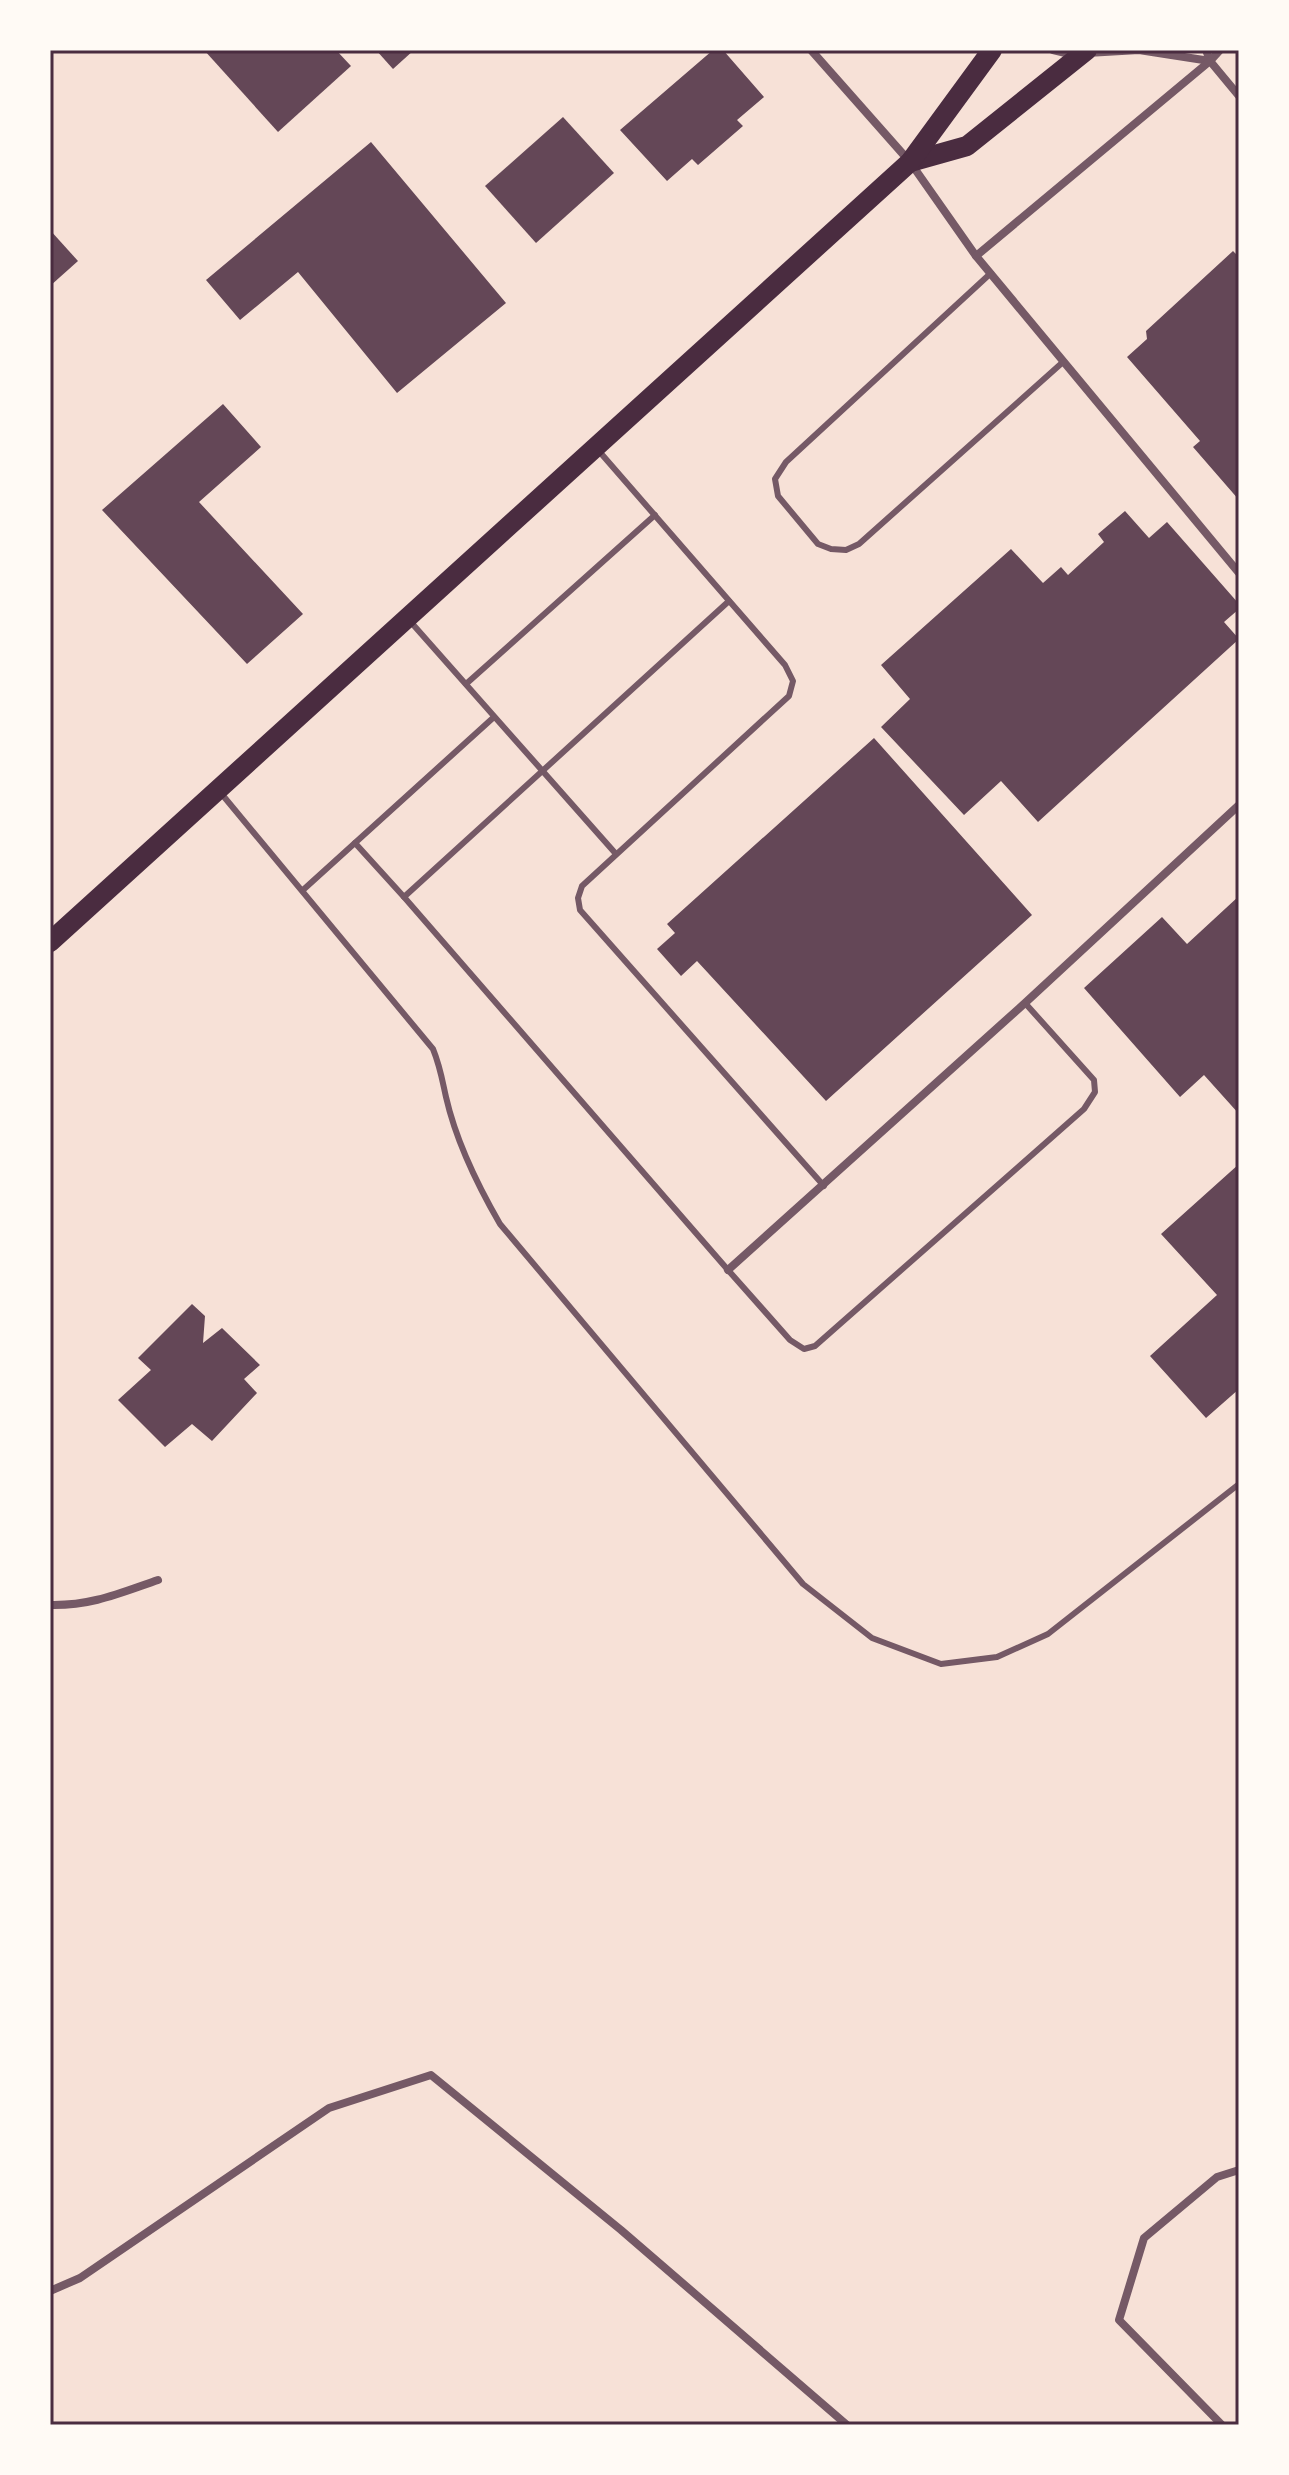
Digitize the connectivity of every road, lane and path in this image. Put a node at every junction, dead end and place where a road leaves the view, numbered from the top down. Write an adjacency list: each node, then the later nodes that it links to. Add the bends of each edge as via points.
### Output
1 (826, 50): 7 (street)
2 (992, 50): 10 (main road)
3 (1053, 50): 6 (street)
4 (1206, 50): 8 (street)
5 (1220, 50): 8 (street)
6 (1085, 52): 8 (street, via 1139,50); 10 (main road, via 967,146)
7 (814, 54): 10 (street)
8 (1210, 61): 9 (street); 11 (street)
9 (1239, 96)
10 (910, 162): 11 (street); 14 (main road)
11 (976, 256): 12 (street)
12 (991, 273): 13 (street); 13 (lane, via 786,462 775,479 778,496 818,544 846,550 859,544)
13 (1063, 362): 16 (street)
14 (595, 447): 15 (lane); 18 (main road)
15 (655, 515): 17 (lane); 19 (lane)
16 (1239, 573)
17 (729, 601): 21 (lane); 25 (lane, via 785,665 793,681 789,696)
18 (407, 617): 19 (lane); 22 (main road)
19 (466, 684): 20 (lane)
20 (494, 717): 21 (lane); 24 (lane)
21 (542, 771): 25 (lane); 27 (lane)
22 (217, 790): 26 (lane); 28 (main road)
23 (1239, 805): 29 (street)
24 (355, 843): 26 (lane); 27 (lane)
25 (616, 854): 30 (lane, via 582,886 580,910)
26 (303, 890): 32 (lane, via 433,1049 475,1182 500,1224 803,1584 872,1638 941,1664 997,1657 1048,1634)
27 (404, 897): 31 (lane)
28 (50, 942)
29 (1025, 1003): 30 (street); 31 (lane, via 1094,1080 1095,1092 1084,1109 815,1346 804,1349 790,1340)
30 (824, 1186): 31 (street)
31 (728, 1270)
32 (1239, 1484)
33 (158, 1580): 34 (street, via 89,1602)
34 (50, 1605)
35 (1239, 2170): 38 (street, via 1217,2177 1144,2238 1119,2320)
36 (50, 2291): 37 (street, via 80,2278 329,2108 431,2075)
37 (847, 2425)
38 (1222, 2425)

